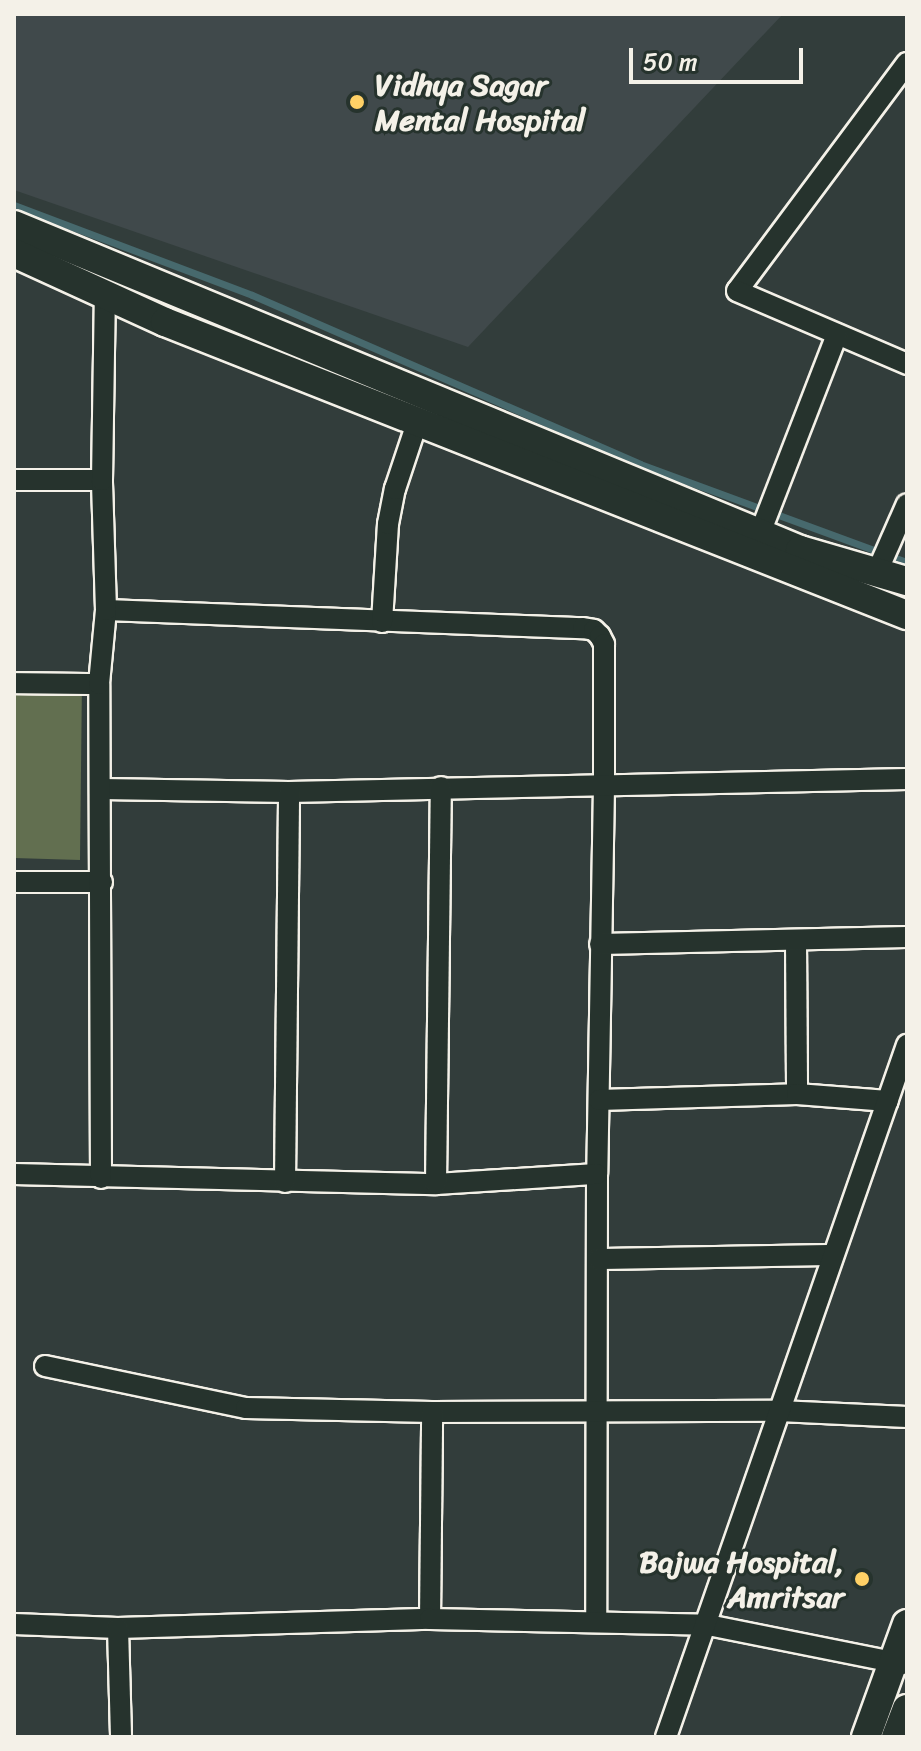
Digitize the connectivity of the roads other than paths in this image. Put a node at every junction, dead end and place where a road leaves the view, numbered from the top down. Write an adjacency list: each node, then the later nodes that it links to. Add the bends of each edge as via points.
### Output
1 (907, 63): 5 (street, via 737,291)
2 (14, 225): 11 (street)
3 (14, 253): 4 (street)
4 (105, 294): 7 (street); 9 (street)
5 (837, 334): 6 (street); 11 (street)
6 (907, 364)
7 (417, 423): 15 (street); 16 (street, via 388,524)
8 (14, 480): 9 (street)
9 (102, 480): 14 (street)
10 (907, 504): 12 (street)
11 (760, 533): 12 (street)
12 (877, 572): 13 (street)
13 (907, 581)
14 (106, 610): 16 (street); 18 (street)
15 (907, 615)
16 (382, 622): 20 (street, via 594,630 604,644)
17 (14, 683): 18 (street)
18 (99, 684): 22 (street)
19 (907, 779): 20 (street)
20 (604, 786): 21 (street); 28 (street)
21 (441, 787): 23 (street); 37 (street)
22 (102, 789): 23 (street); 25 (street)
23 (289, 792): 36 (street)
24 (14, 882): 25 (street)
25 (102, 882): 35 (street)
26 (907, 937): 27 (street)
27 (796, 941): 28 (street); 30 (street)
28 (600, 944): 31 (street)
29 (907, 1045): 32 (street)
30 (797, 1094): 31 (street); 32 (street)
31 (599, 1100): 34 (street)
32 (888, 1101): 38 (street)
33 (14, 1174): 35 (street)
34 (597, 1174): 37 (street); 39 (street)
35 (101, 1178): 36 (street)
36 (285, 1182): 37 (street)
37 (436, 1184)
38 (832, 1255): 39 (street); 41 (street)
39 (598, 1259): 43 (street)
40 (45, 1366): 42 (street, via 246,1408)
41 (779, 1411): 43 (street); 44 (street); 49 (street)
42 (432, 1412): 43 (street); 45 (street)
43 (598, 1412): 46 (street)
44 (907, 1417)
45 (430, 1619): 46 (street); 50 (street)
46 (596, 1620): 49 (street)
47 (14, 1624): 50 (street)
48 (907, 1624): 51 (street)
49 (708, 1625): 51 (street); 54 (street)
50 (118, 1628): 53 (street)
51 (901, 1663): 55 (street)
52 (907, 1709): 56 (street)
53 (121, 1737)
54 (666, 1737)
55 (866, 1737)
56 (896, 1737)

